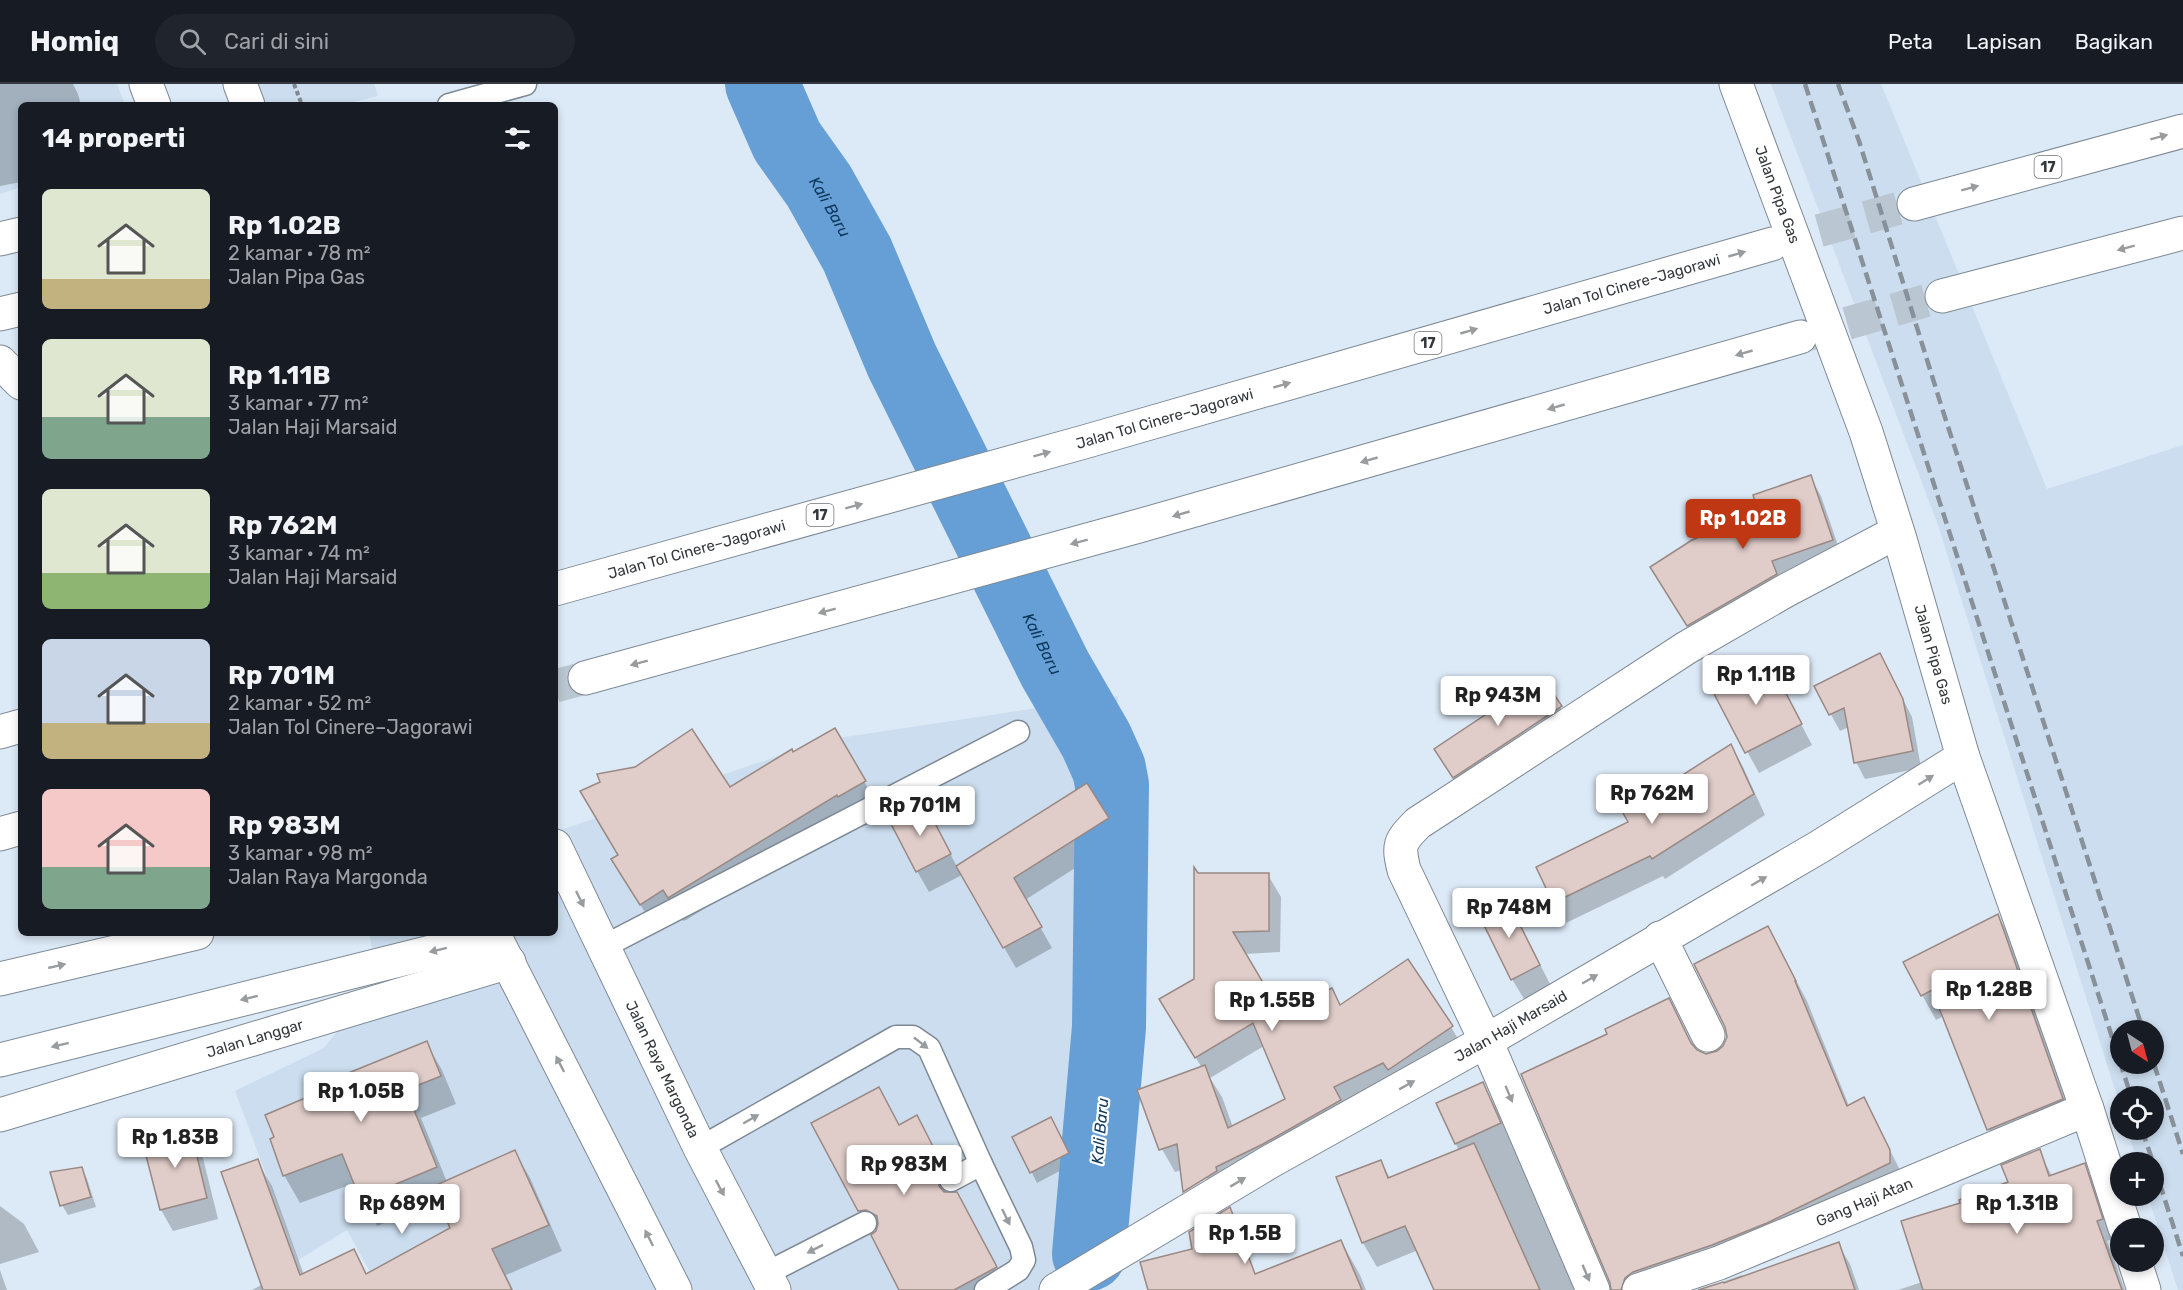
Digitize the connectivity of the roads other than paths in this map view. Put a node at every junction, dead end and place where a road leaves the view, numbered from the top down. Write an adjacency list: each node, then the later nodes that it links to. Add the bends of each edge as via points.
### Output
1 (146, 84): 5 (main road)
2 (240, 84): 6 (main road)
3 (525, 84): 7 (lane)
4 (1736, 84): 20 (main road, Jalan Pipa Gas, via 1862,421)
5 (153, 102)
6 (247, 102)
7 (460, 102)
8 (2183, 131): 9 (main road, 17, one-way to 8)
9 (1914, 204)
10 (2183, 233): 14 (main road, one-way to 14)
11 (18, 235): 12 (main road)
12 (0, 239)
13 (1772, 244): 21 (main road, Jalan Tol Cinere–Jagorawi / 17, one-way to 13)
14 (1942, 296)
15 (18, 310): 16 (main road)
16 (0, 314)
17 (1800, 337): 22 (main road, one-way to 22, via 1135,527)
18 (0, 362): 19 (main road)
19 (18, 380)
20 (1898, 532): 26 (main road, Jalan Pipa Gas); 36 (main road, via 1686,648 1418,823 1404,836 1399,851 1404,870)
21 (558, 588)
22 (585, 678)
23 (18, 727): 24 (main road)
24 (0, 732)
25 (1018, 732): 33 (lane)
26 (1963, 757): 31 (main road, Jalan Haji Marsaid, one-way to 26); 38 (main road, Jalan Pipa Gas)
27 (18, 829): 28 (main road)
28 (0, 834)
29 (558, 852): 33 (main road, Jalan Raya Margonda, one-way to 33)
30 (184, 936): 34 (main road, one-way to 30)
31 (1660, 938): 35 (main road); 36 (main road, Jalan Haji Marsaid, one-way to 31)
32 (499, 944): 37 (main road, one-way to 37); 39 (main road, Jalan Langgar); 48 (main road, one-way to 32)
33 (603, 946): 40 (main road, Jalan Raya Margonda)
34 (0, 979)
35 (1708, 1035)
36 (1486, 1041): 47 (main road, Jalan Haji Marsaid, one-way to 36, via 1271,1161); 50 (main road, one-way to 50)
37 (0, 1060)
38 (2087, 1109): 43 (main road, Jalan Pipa Gas); 51 (main road, Gang Haji Atan, via 1719,1263)
39 (0, 1115)
40 (700, 1148): 41 (lane, one-way to 41, via 896,1037 913,1036 929,1048); 46 (main road, Jalan Raya Margonda, one-way to 46)
41 (981, 1164): 42 (lane); 49 (lane, one-way to 49, via 1024,1260 1018,1270)
42 (951, 1180)
43 (2122, 1218)
44 (865, 1223): 46 (lane, one-way to 46)
45 (2138, 1272): 52 (main road)
46 (770, 1282)
47 (1070, 1282)
48 (667, 1287)
49 (986, 1290)
50 (1593, 1290)
51 (1639, 1290)
52 (2144, 1290)

